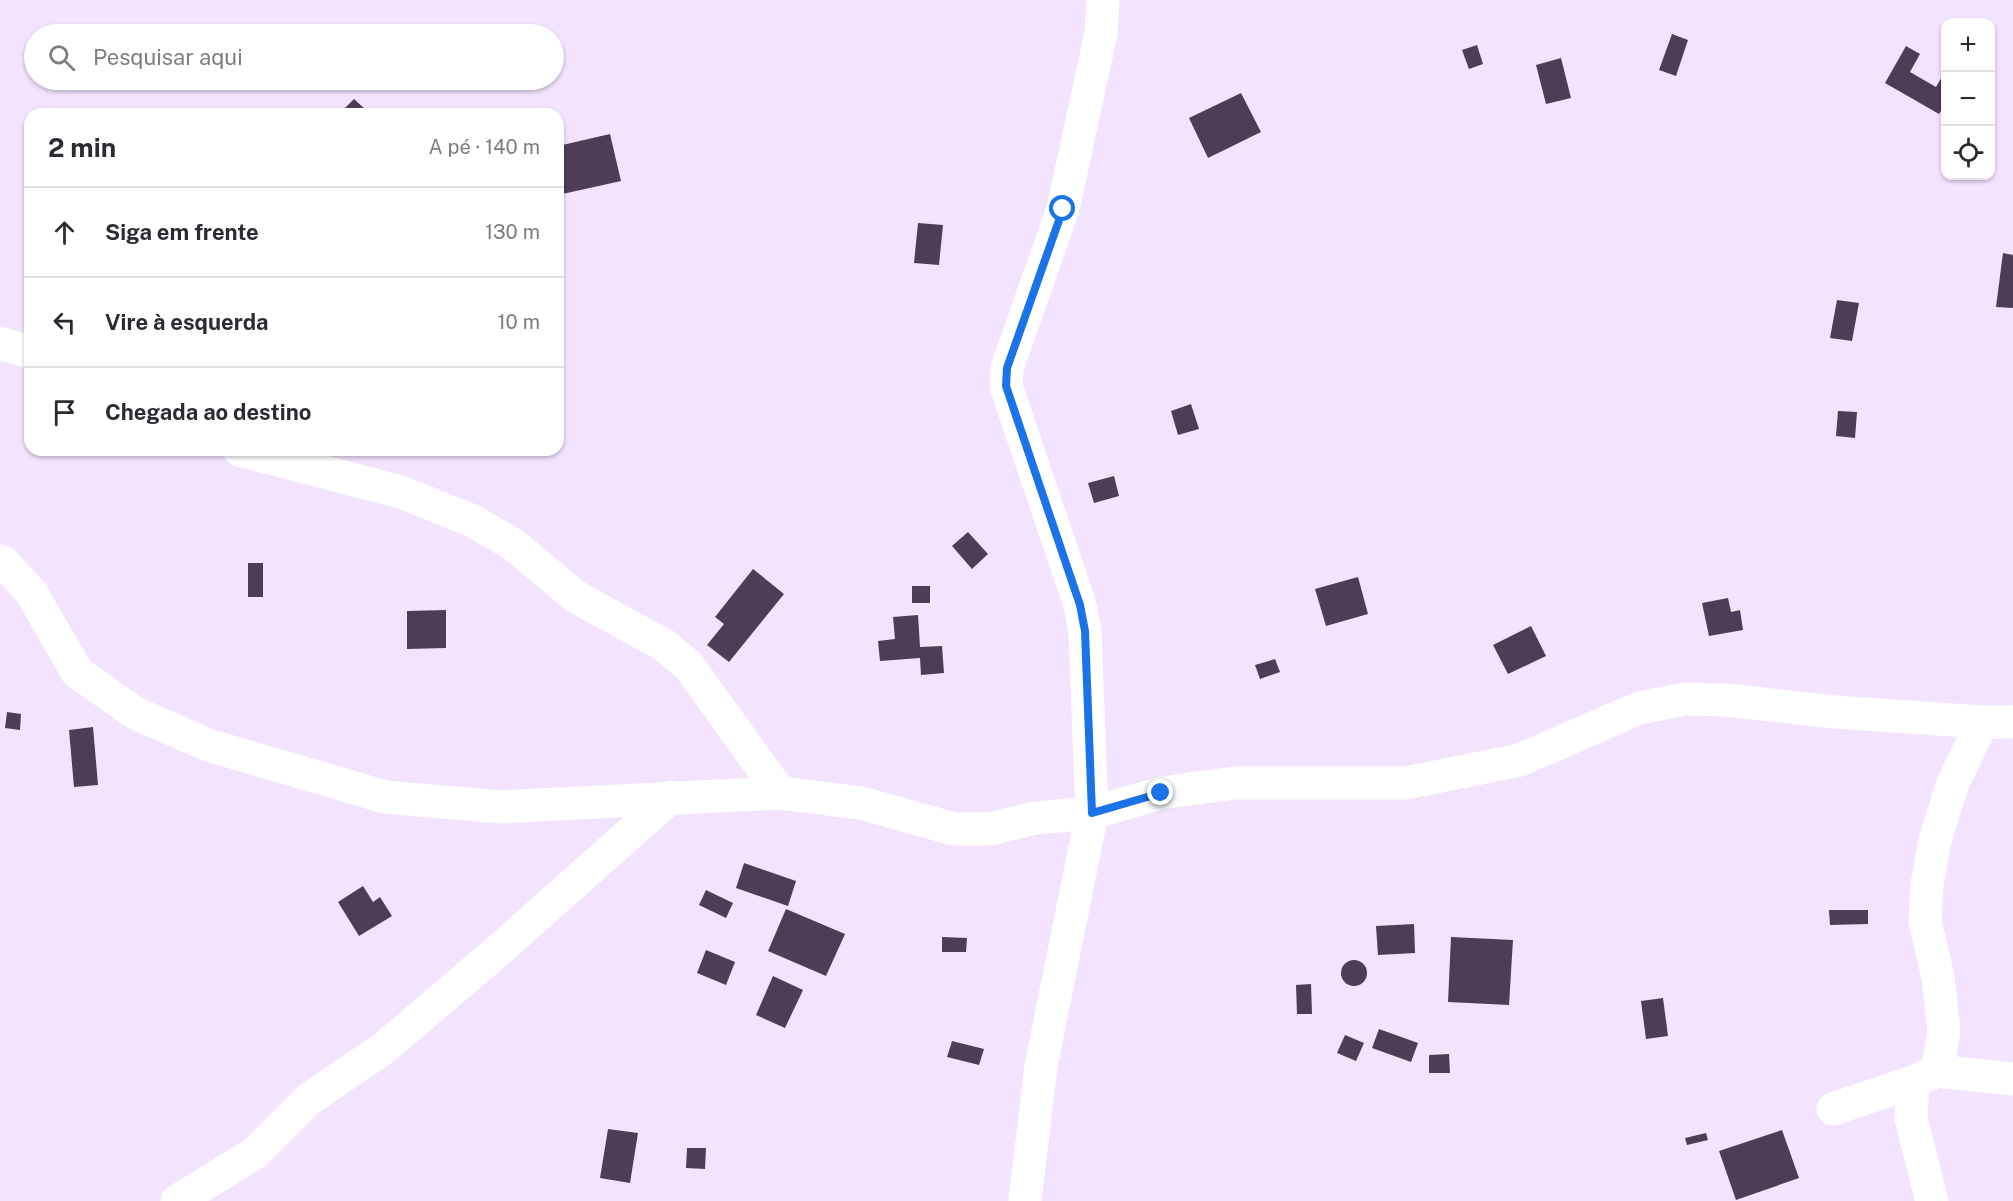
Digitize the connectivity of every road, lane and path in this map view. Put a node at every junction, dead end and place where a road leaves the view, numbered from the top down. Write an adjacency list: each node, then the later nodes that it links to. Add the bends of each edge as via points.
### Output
1 (1103, 0): 9 (street, via 1101,33 1063,209 1007,368 1006,386 1080,605 1085,631)
2 (0, 343): 3 (street)
3 (24, 350)
4 (262, 456): 7 (street, via 401,492 473,521 514,545 576,597 664,645 689,666)
5 (0, 561): 8 (street, via 31,592 77,672 135,713 208,745 385,797 500,807)
6 (1997, 722): 9 (street, via 1685,699 1639,708 1520,760 1406,783 1234,783 1161,793); 10 (street, via 1952,786 1935,840 1925,921 1938,977 1944,1031)
7 (780, 793): 8 (street); 9 (street, via 861,803 954,829 990,829 1035,818)
8 (671, 797): 13 (street, via 384,1048 309,1100 255,1153)
9 (1092, 813): 14 (street, via 1041,1066)
10 (1925, 1076): 11 (street); 12 (street); 15 (street, via 1911,1119)
11 (2013, 1079)
12 (1833, 1109)
13 (177, 1201)
14 (1025, 1201)
15 (1932, 1201)

